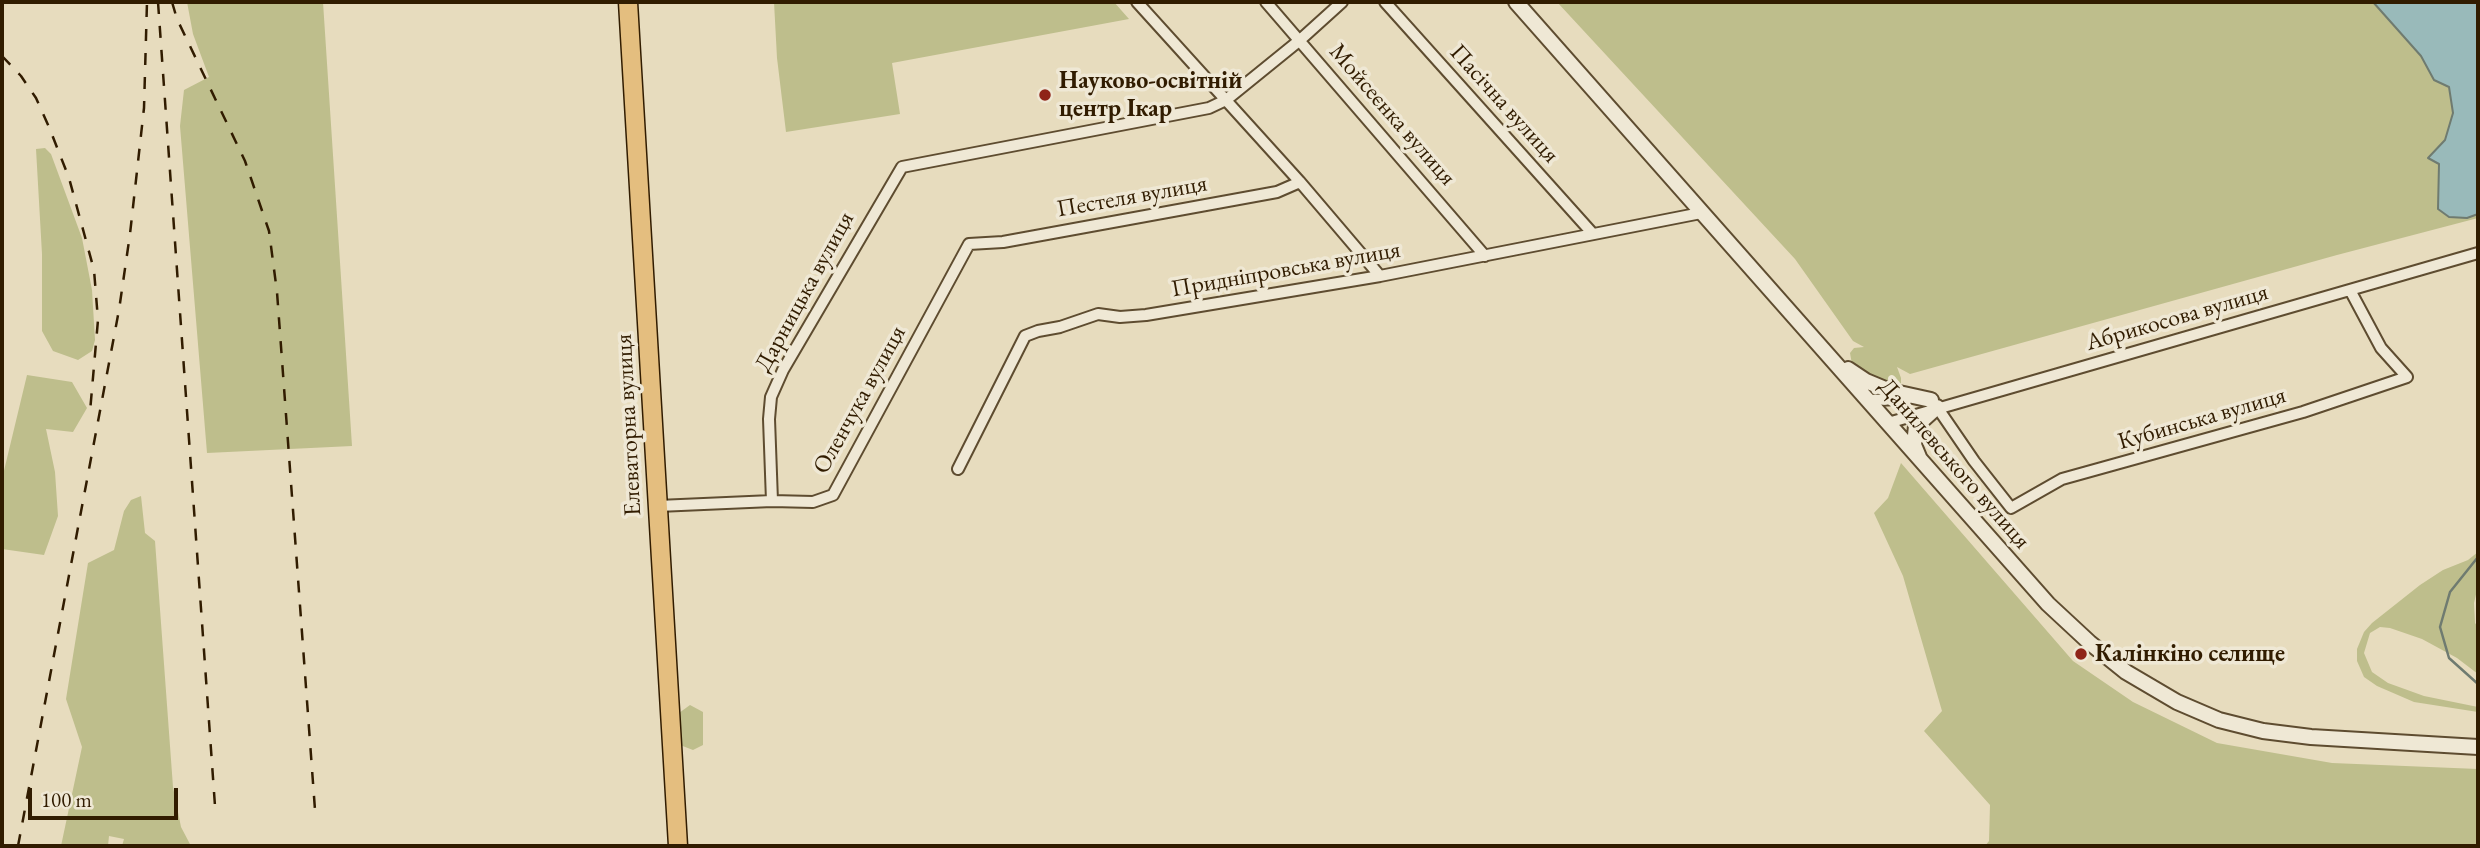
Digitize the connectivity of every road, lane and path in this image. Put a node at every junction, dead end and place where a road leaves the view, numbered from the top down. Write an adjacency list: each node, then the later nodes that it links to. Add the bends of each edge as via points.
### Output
1 (628, 2): 24 (main road, Елеваторна вулиця)
2 (1137, 2): 8 (street)
3 (1266, 2): 7 (street, Мойсеєнка вулиця)
4 (1342, 2): 7 (street)
5 (1385, 2): 11 (street, Пасічна вулиця)
6 (1516, 2): 10 (street, Данилевського вулиця)
7 (1300, 40): 8 (street); 14 (street, Мойсеєнка вулиця)
8 (1226, 100): 9 (street); 23 (street, Дарницька вулиця, via 1209,108 902,167 771,397)
9 (1300, 182): 12 (street, Пестеля вулиця, via 1277,192 1003,242); 15 (street)
10 (1701, 213): 11 (street, Придніпровська вулиця); 17 (street, Данилевського вулиця)
11 (1593, 234): 14 (street, Придніпровська вулиця)
12 (969, 244): 23 (street, Оленчука вулиця, via 833,495 813,502)
13 (2478, 253): 16 (street, Абрикосова вулиця)
14 (1485, 256): 15 (street, Придніпровська вулиця)
15 (1380, 276): 22 (street, Придніпровська вулиця, via 1146,315 1098,314 1025,336)
16 (2350, 289): 19 (street, Абрикосова вулиця, via 1972,397); 19 (street, Кубинська вулиця, via 2381,348 2407,377 2302,412 2062,479 2011,508)
17 (1831, 358): 18 (street, Данилевського вулиця); 19 (street, via 1866,381)
18 (1868, 400): 19 (street); 20 (street, Данилевського вулиця)
19 (1934, 403): 20 (street); 21 (street, via 1916,426 1914,445)
20 (1888, 423): 21 (street, Данилевського вулиця)
21 (1920, 461): 25 (street, Данилевського вулиця, via 2070,625 2126,671 2177,702 2219,720 2263,731)
22 (958, 470)
23 (772, 501): 24 (street, Оленчука вулиця)
24 (658, 506): 26 (main road, Елеваторна вулиця)
25 (2478, 747)
26 (678, 846)

